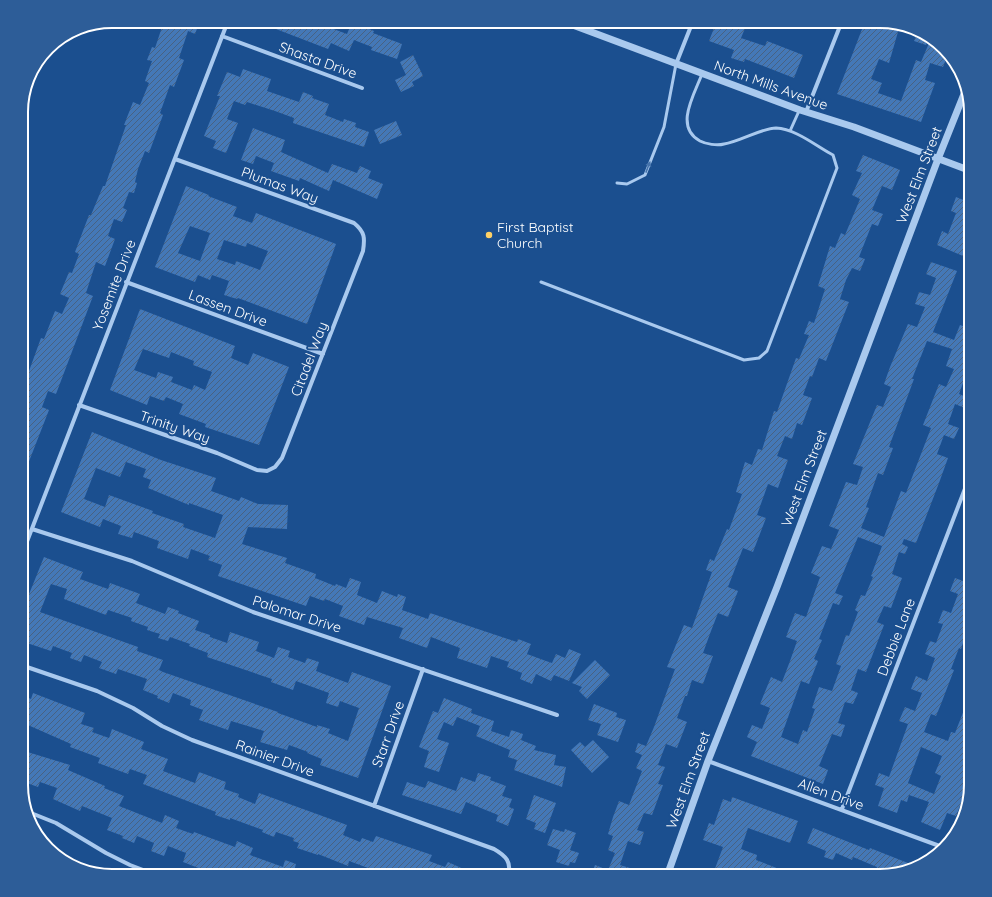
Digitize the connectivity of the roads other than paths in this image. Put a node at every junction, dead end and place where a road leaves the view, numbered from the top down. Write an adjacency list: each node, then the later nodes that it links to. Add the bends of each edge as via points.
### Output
1 (225, 28): 5 (street, Yosemite Drive)
2 (581, 28): 6 (street, North Mills Avenue)
3 (690, 28): 6 (street)
4 (839, 28): 10 (street)
5 (222, 36): 8 (street, Shasta Drive); 12 (street, Yosemite Drive)
6 (676, 64): 7 (street, North Mills Avenue); 15 (lane, one-way to 6, via 627,184 645,175 664,127)
7 (702, 74): 10 (street, North Mills Avenue); 11 (lane, via 686,119 692,137 704,143 723,145 775,128)
8 (362, 88)
9 (962, 98): 13 (street, West Elm Street)
10 (803, 111): 11 (lane); 13 (street, North Mills Avenue)
11 (790, 131): 18 (lane, via 833,155 837,168 767,351 759,358 744,360)
12 (174, 159): 16 (street, Plumas Way, via 354,223 362,229); 17 (street, Yosemite Drive)
13 (938, 159): 14 (street, North Mills Avenue); 28 (street, West Elm Street)
14 (964, 168)
15 (617, 183)
16 (364, 244): 19 (street, Citadel Way)
17 (126, 282): 19 (street, Lassen Drive); 20 (street, Yosemite Drive)
18 (541, 282)
19 (323, 354): 21 (street, Citadel Way, via 282,458 275,467 267,471)
20 (79, 405): 21 (street, Trinity Way); 23 (street, Yosemite Drive)
21 (262, 470)
22 (964, 490): 30 (street, Debbie Lane)
23 (32, 529): 24 (street, Yosemite Drive); 26 (street, Palomar Drive, via 132,561 253,612)
24 (28, 539)
25 (28, 667): 29 (street, Rainier Drive, via 97,691 192,740)
26 (424, 669): 27 (street, Palomar Drive); 29 (street, Starr Drive)
27 (557, 715)
28 (708, 761): 30 (street, Allen Drive); 35 (street, West Elm Street)
29 (374, 806): 34 (street, Rainier Drive, via 494,849 506,856)
30 (842, 810): 32 (street, Allen Drive)
31 (33, 814): 33 (street, via 56,823 106,853)
32 (938, 845)
33 (141, 869)
34 (510, 869)
35 (669, 869)

